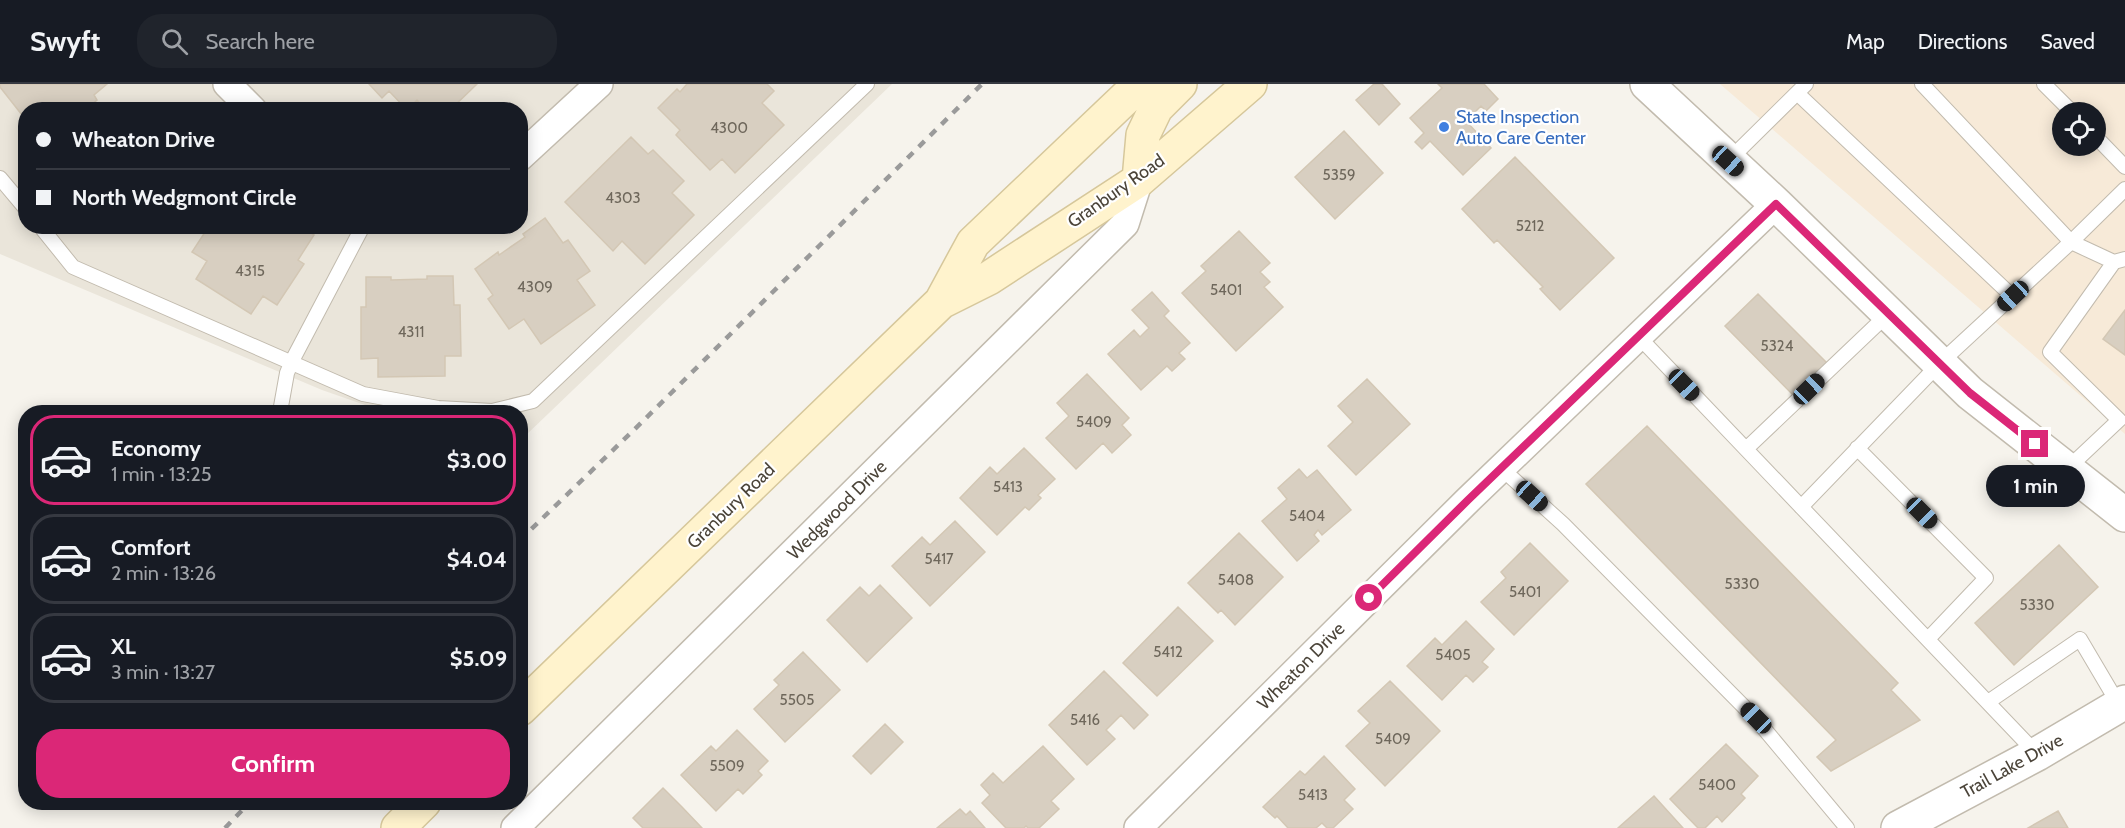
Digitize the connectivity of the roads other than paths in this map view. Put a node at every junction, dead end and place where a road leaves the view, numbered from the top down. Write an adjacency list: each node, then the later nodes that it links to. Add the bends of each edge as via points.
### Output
1 (227, 84): 11 (street)
2 (599, 84): 14 (street)
3 (867, 84): 34 (lane, via 533,401)
4 (1140, 84): 27 (main road, Granbury Road, via 973,243)
5 (1180, 84): 18 (main road, via 1156,108 1143,135)
6 (1250, 84): 18 (main road, Granbury Road)
7 (1647, 84): 15 (street)
8 (1922, 84): 24 (lane)
9 (2044, 84): 12 (lane)
10 (1802, 88): 15 (lane); 26 (lane)
11 (245, 102)
12 (2062, 102)
13 (2106, 147): 16 (lane)
14 (528, 150)
15 (1728, 161): 21 (street)
16 (2125, 167)
17 (0, 178): 20 (lane)
18 (1139, 180): 27 (main road, Granbury Road, via 989,278); 49 (street, Wedgwood Drive, via 1125,225)
19 (2125, 189): 24 (lane)
20 (18, 199)
21 (1776, 204): 28 (street); 29 (street, Wheaton Drive)
22 (46, 234): 30 (lane, via 73,267)
23 (359, 234): 30 (lane)
24 (2071, 242): 25 (lane); 26 (lane)
25 (2120, 260): 38 (lane, via 2050,352 2119,420)
26 (2013, 296): 31 (lane)
27 (941, 302): 42 (main road, Granbury Road)
28 (1888, 313): 31 (street); 36 (lane)
29 (1638, 336): 36 (lane); 37 (street, Wheaton Drive)
30 (292, 361): 32 (lane); 33 (lane, via 363,394)
31 (1940, 363): 35 (lane); 38 (street, via 1970,393)
32 (281, 405)
33 (422, 405)
34 (517, 405)
35 (1857, 448): 39 (lane); 41 (lane, via 1986,578)
36 (1746, 449): 39 (lane)
37 (1501, 468): 50 (street, Wheaton Drive); 51 (lane, via 1563,524 1756,718)
38 (2067, 469): 40 (street)
39 (1801, 507): 41 (lane)
40 (2125, 515)
41 (1928, 639): 43 (lane)
42 (528, 701)
43 (1988, 702): 44 (lane, via 2080,639); 45 (lane)
44 (2122, 703): 45 (street, Trail Lake Drive)
45 (2037, 754): 47 (street, Trail Lake Drive)
46 (416, 810): 48 (main road)
47 (1900, 827)
48 (398, 828)
49 (516, 828)
50 (1138, 828)
51 (1847, 828)

